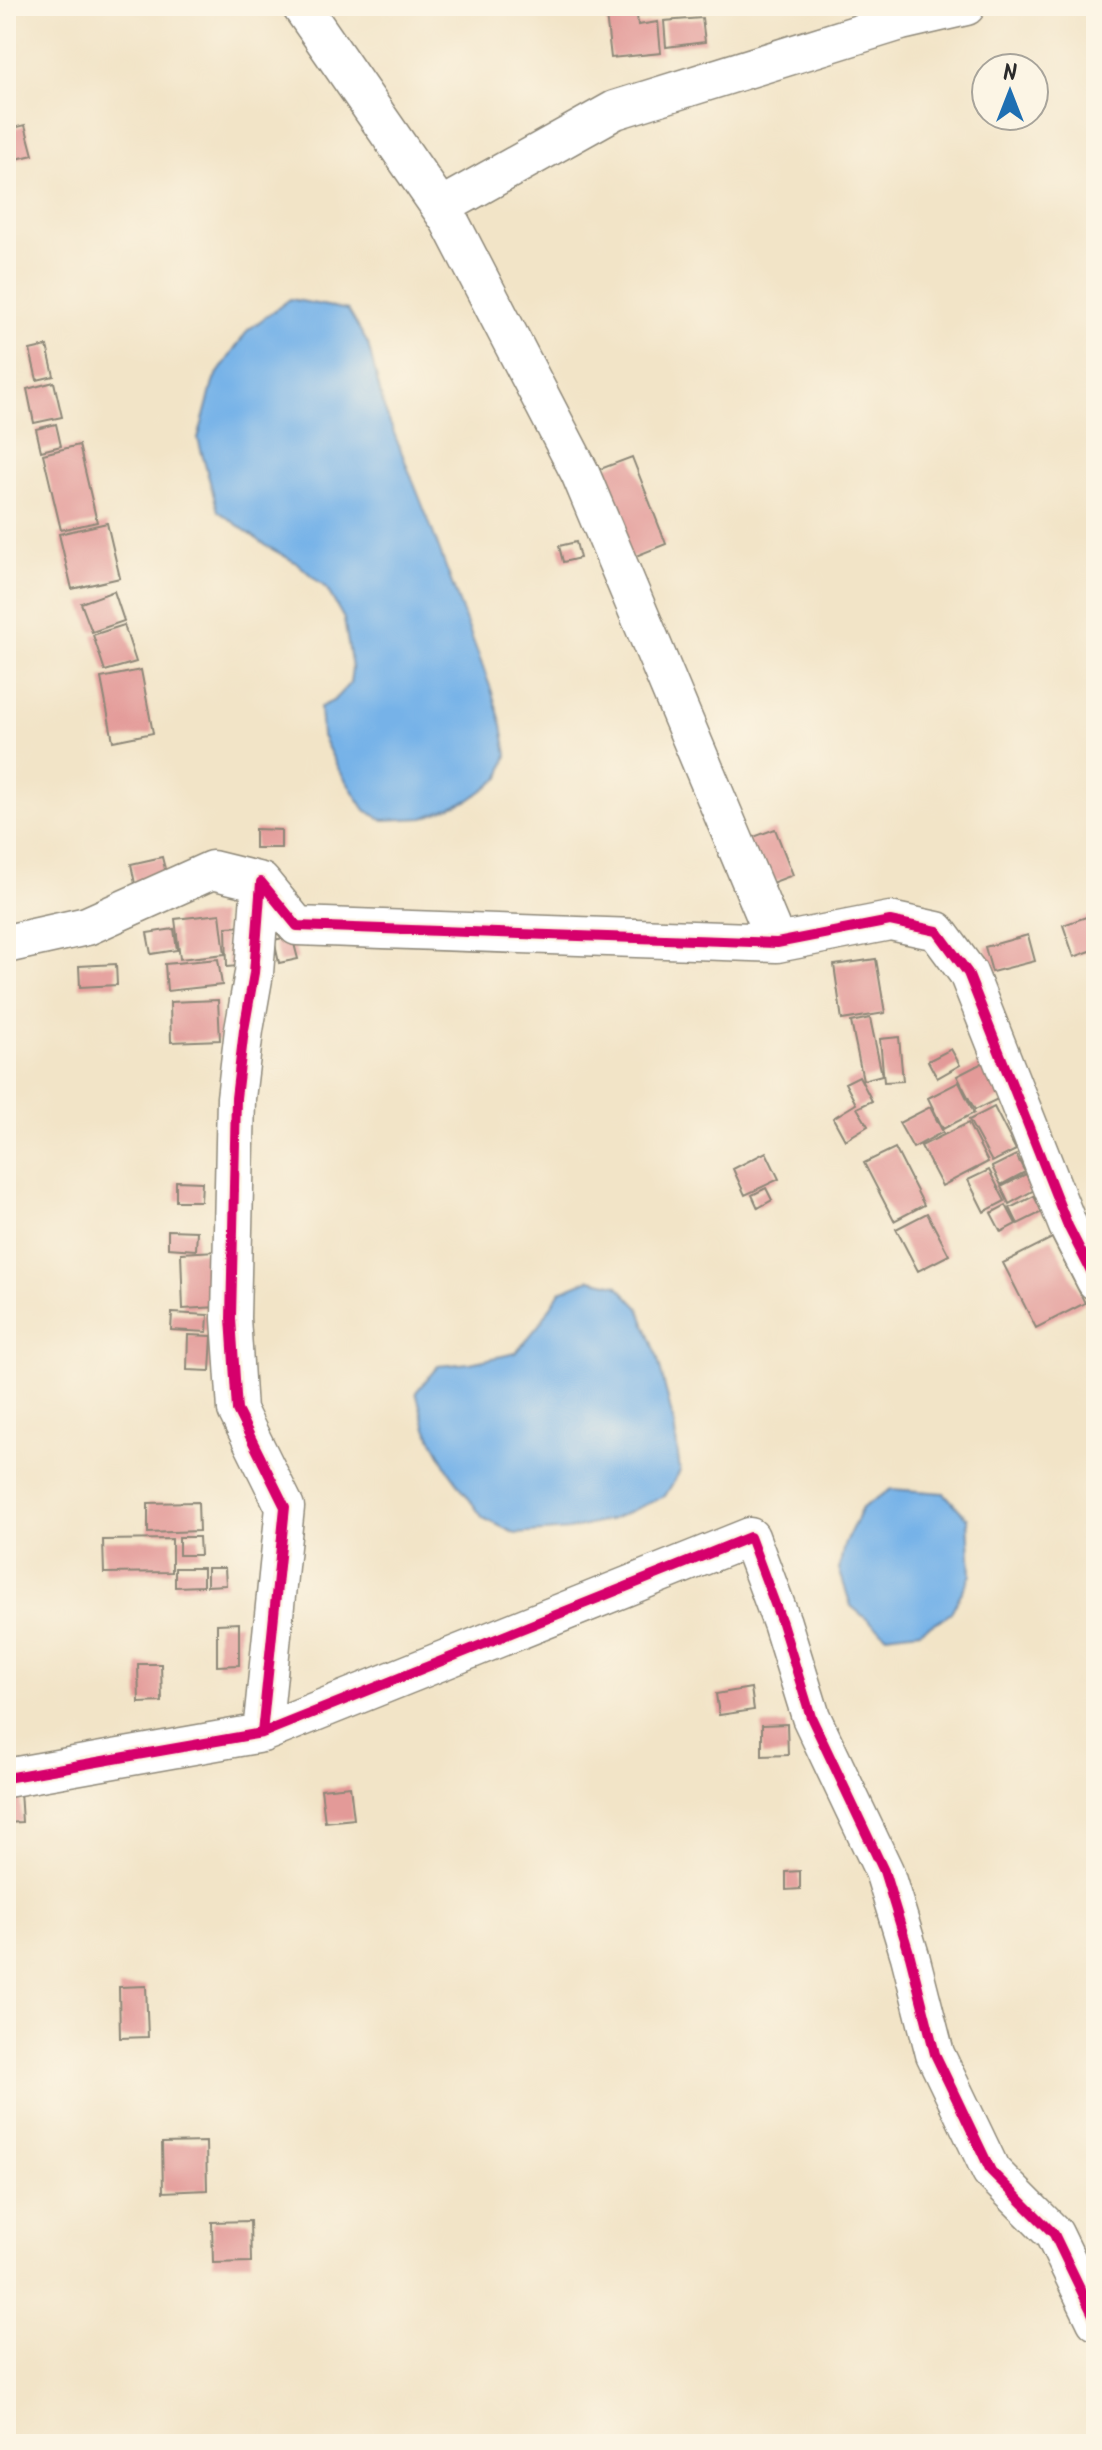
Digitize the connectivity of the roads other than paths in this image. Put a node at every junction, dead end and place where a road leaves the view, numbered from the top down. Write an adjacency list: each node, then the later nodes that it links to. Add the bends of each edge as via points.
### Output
1 (301, 6): 3 (street)
2 (966, 6): 3 (street, via 901,21 615,110)
3 (441, 207): 5 (street, via 580,473)
4 (261, 882): 5 (street, via 297,926); 6 (street, via 212,870 87,926); 8 (street, via 236,1098 231,1318 237,1410 285,1507)
5 (777, 943): 7 (street, via 890,921 937,931 968,973 1068,1226)
6 (6, 944)
7 (1096, 1281)
8 (262, 1733): 9 (street); 10 (street, via 750,1537 811,1717 884,1871 935,2054 991,2171 1054,2234)
9 (6, 1778)
10 (1096, 2321)

